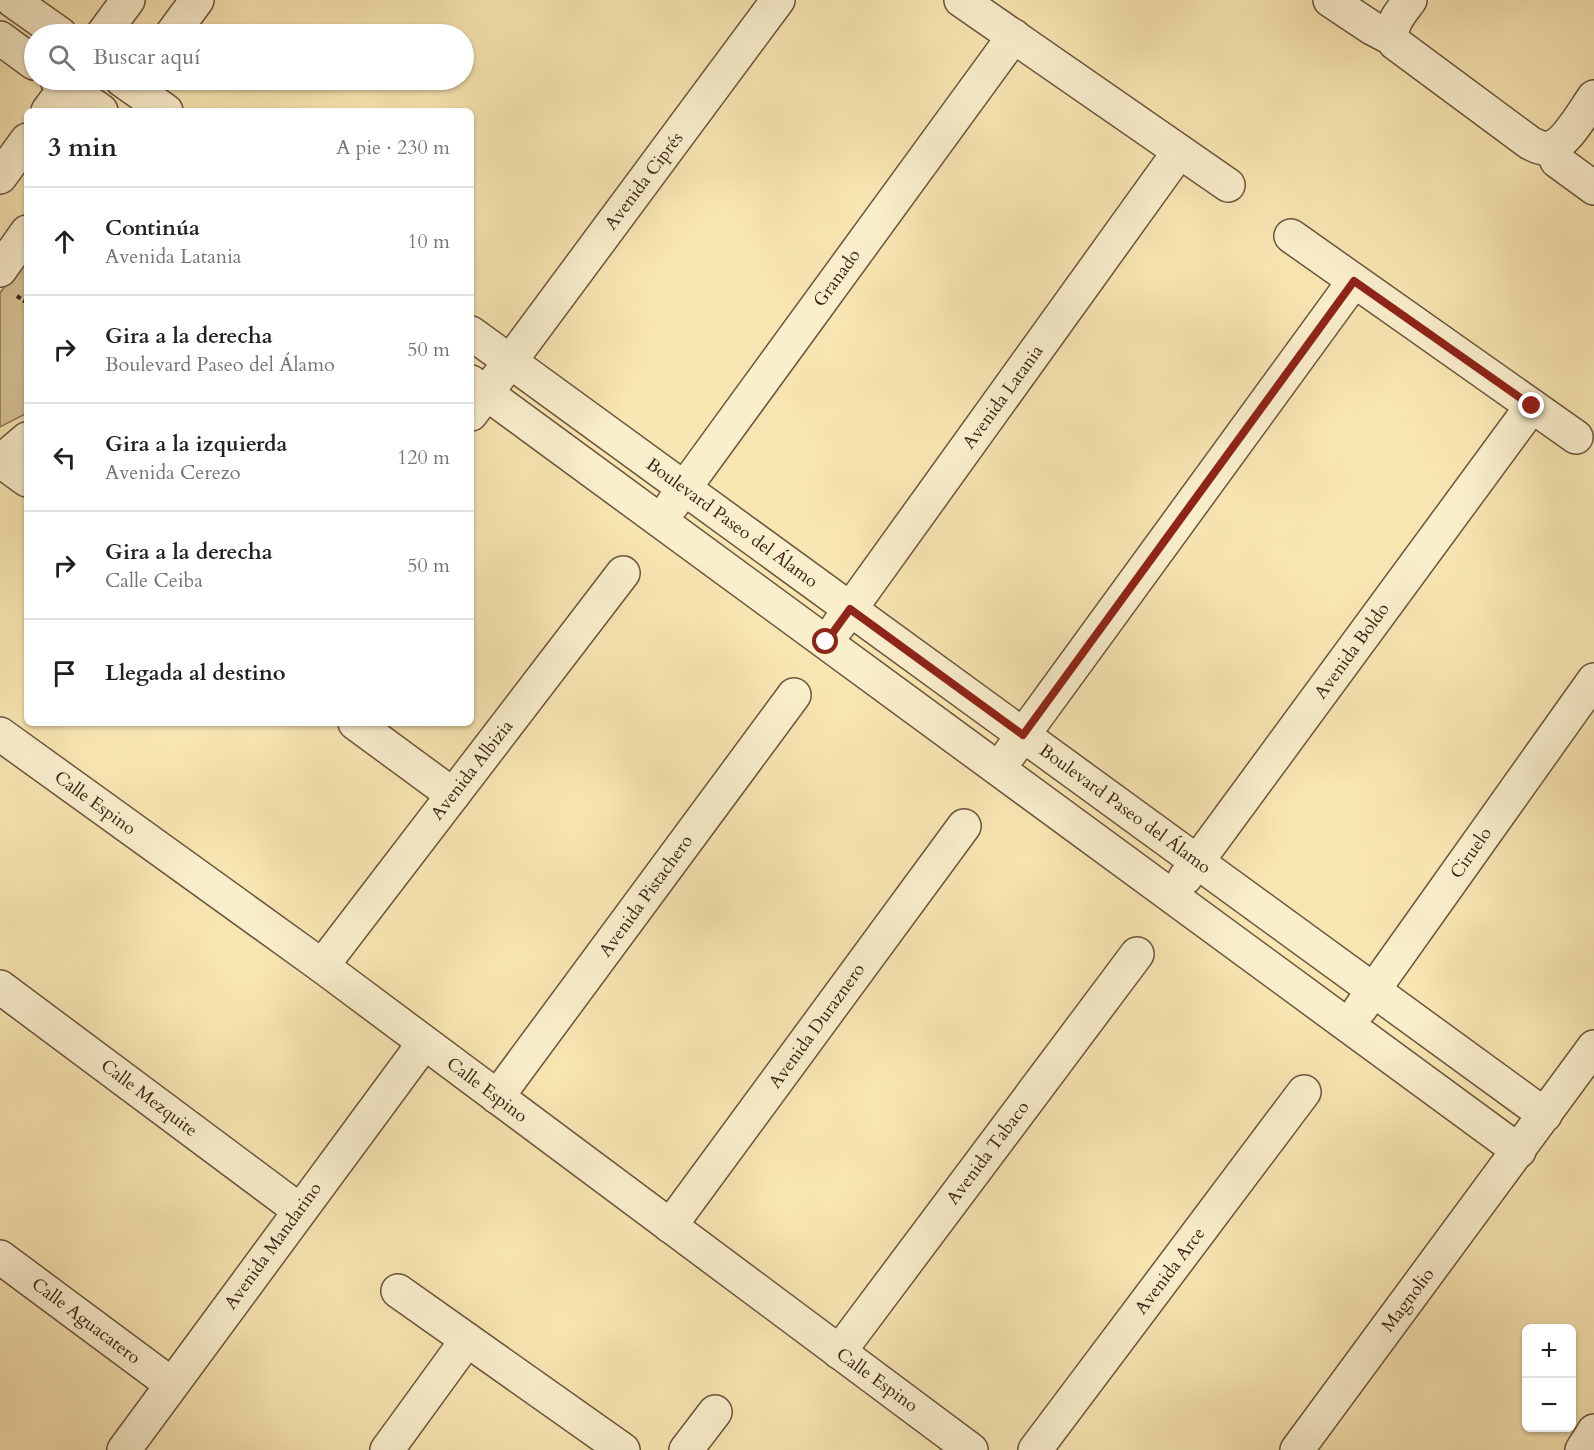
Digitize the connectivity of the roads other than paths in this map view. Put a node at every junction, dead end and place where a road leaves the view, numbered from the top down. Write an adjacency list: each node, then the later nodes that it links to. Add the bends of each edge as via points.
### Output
1 (12, 0): 8 (street)
2 (128, 0): 9 (street)
3 (197, 0): 10 (street)
4 (778, 0): 31 (street, Avenida Ciprés)
5 (961, 0): 11 (street)
6 (1330, 0): 13 (street)
7 (1410, 0): 13 (street, via 1396,20)
8 (46, 24)
9 (110, 24)
10 (179, 24)
11 (1014, 36): 22 (street); 38 (street, Granado)
12 (0, 38): 14 (street)
13 (1390, 38): 21 (street, via 1530,143)
14 (24, 56)
15 (62, 90): 18 (street)
16 (130, 90): 19 (street)
17 (1594, 98): 21 (street, via 1564,140)
18 (95, 108)
19 (161, 108)
20 (24, 144): 23 (street)
21 (1551, 148): 25 (street, via 1557,161)
22 (1179, 152): 24 (street); 41 (street, Avenida Latania)
23 (0, 177)
24 (1228, 185)
25 (1594, 188)
26 (24, 236): 28 (street)
27 (1291, 236): 29 (street)
28 (0, 270)
29 (1354, 281): 33 (street); 47 (street)
30 (474, 335): 31 (street, Boulevard Paseo del Álamo)
31 (510, 362): 32 (street, Avenida Ciprés); 38 (street, Boulevard Paseo del Álamo)
32 (476, 396): 39 (street)
33 (1532, 406): 34 (street); 51 (street, Avenida Boldo)
34 (1576, 437)
35 (24, 441): 36 (street)
36 (0, 461): 37 (street)
37 (24, 478)
38 (684, 488): 39 (street, Granado); 41 (street, Boulevard Paseo del Álamo)
39 (661, 521): 42 (street)
40 (623, 573): 49 (street, Avenida Albizia)
41 (850, 609): 42 (street, Avenida Latania); 47 (street, Boulevard Paseo del Álamo)
42 (826, 642): 48 (street)
43 (1594, 680): 56 (street, Ciruelo)
44 (794, 694): 61 (street, Avenida Pistachero)
45 (359, 726): 49 (street)
46 (0, 734): 54 (street, Calle Espino)
47 (1023, 735): 48 (street); 51 (street, Boulevard Paseo del Álamo)
48 (999, 769): 52 (street)
49 (453, 795): 54 (street, Avenida Albizia)
50 (964, 826): 65 (street, Avenida Duraznero)
51 (1197, 862): 52 (street, Avenida Boldo); 56 (street, Boulevard Paseo del Álamo)
52 (1172, 896): 57 (street)
53 (1137, 954): 69 (street, Avenida Tabaco)
54 (322, 966): 58 (street, Calle Espino)
55 (0, 987): 64 (street, Calle Mezquite)
56 (1374, 990): 57 (street, Ciruelo); 62 (street, Boulevard Paseo del Álamo)
57 (1348, 1025): 63 (street)
58 (424, 1042): 61 (street, Calle Espino); 64 (street, Avenida Mandarino)
59 (1594, 1047): 62 (street, Magnolio)
60 (1304, 1092): 78 (street, Avenida Arce)
61 (497, 1097): 65 (street, Calle Espino)
62 (1545, 1115): 63 (street, Magnolio)
63 (1519, 1150): 79 (street, Magnolio)
64 (299, 1210): 70 (street, Avenida Mandarino)
65 (670, 1226): 69 (street, Calle Espino)
66 (0, 1257): 70 (street, Calle Aguacatero)
67 (398, 1291): 68 (street)
68 (467, 1340): 75 (street); 76 (street)
69 (839, 1353): 73 (street, Calle Espino)
70 (171, 1384): 74 (street, Avenida Mandarino)
71 (715, 1412): 77 (street)
72 (1594, 1431): 80 (street)
73 (964, 1448)
74 (124, 1450)
75 (387, 1450)
76 (623, 1450)
77 (686, 1450)
78 (1035, 1450)
79 (1297, 1450)
80 (1582, 1450)

